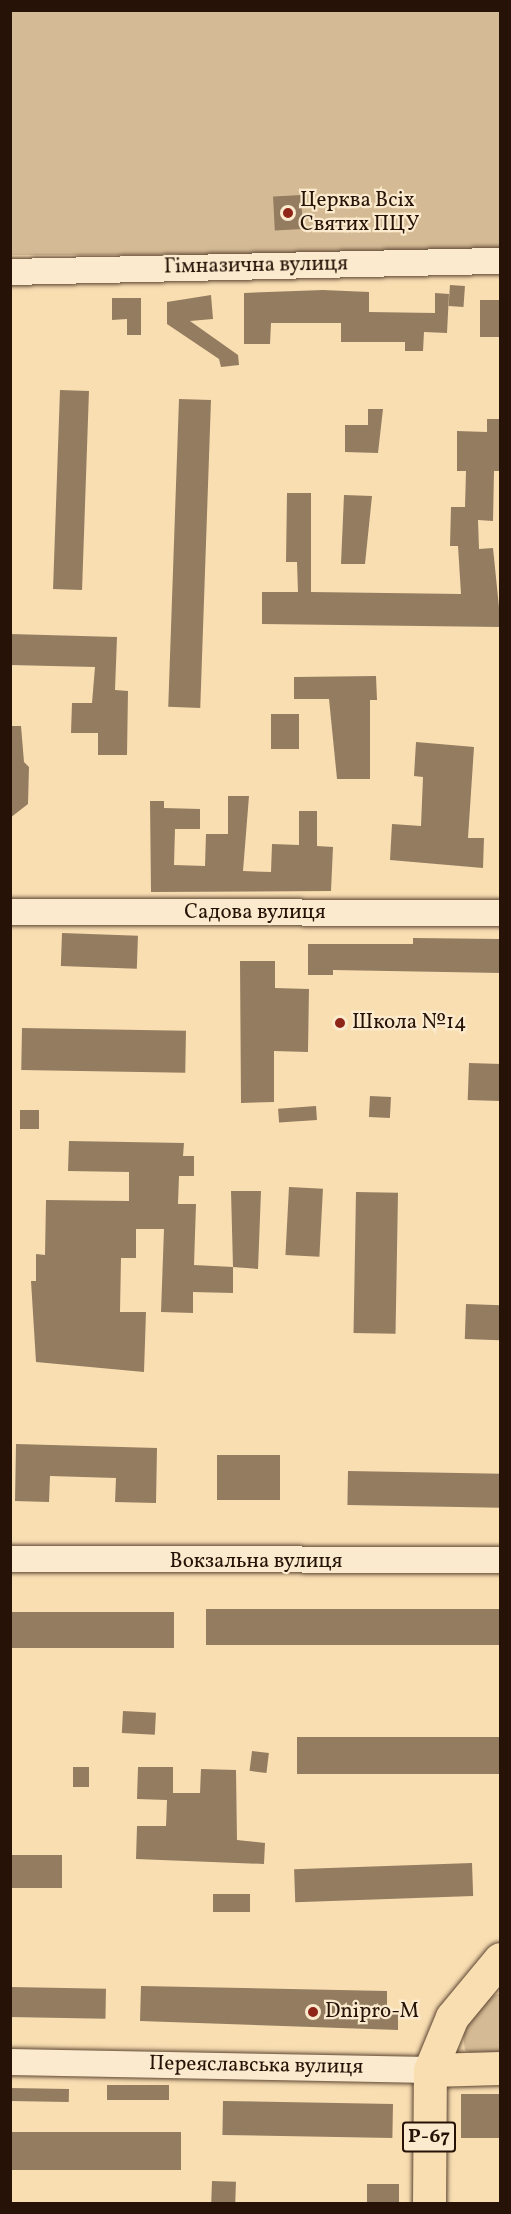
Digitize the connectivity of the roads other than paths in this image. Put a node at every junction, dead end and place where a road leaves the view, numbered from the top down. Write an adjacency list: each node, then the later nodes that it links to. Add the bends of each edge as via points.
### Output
1 (501, 261): 2 (street, Гімназична вулиця)
2 (10, 272)
3 (10, 912): 4 (street, Садова вулиця)
4 (501, 913)
5 (10, 1559): 6 (street, Вокзальна вулиця)
6 (501, 1560)
7 (501, 1959): 8 (main road, Р-67)
8 (488, 1986): 11 (main road, Р-67, via 452,2017)
9 (10, 2062): 11 (street, Переяславська вулиця)
10 (501, 2068): 11 (main road, Переяславська вулиця)
11 (430, 2070): 12 (main road, Р-67)
12 (429, 2204)

